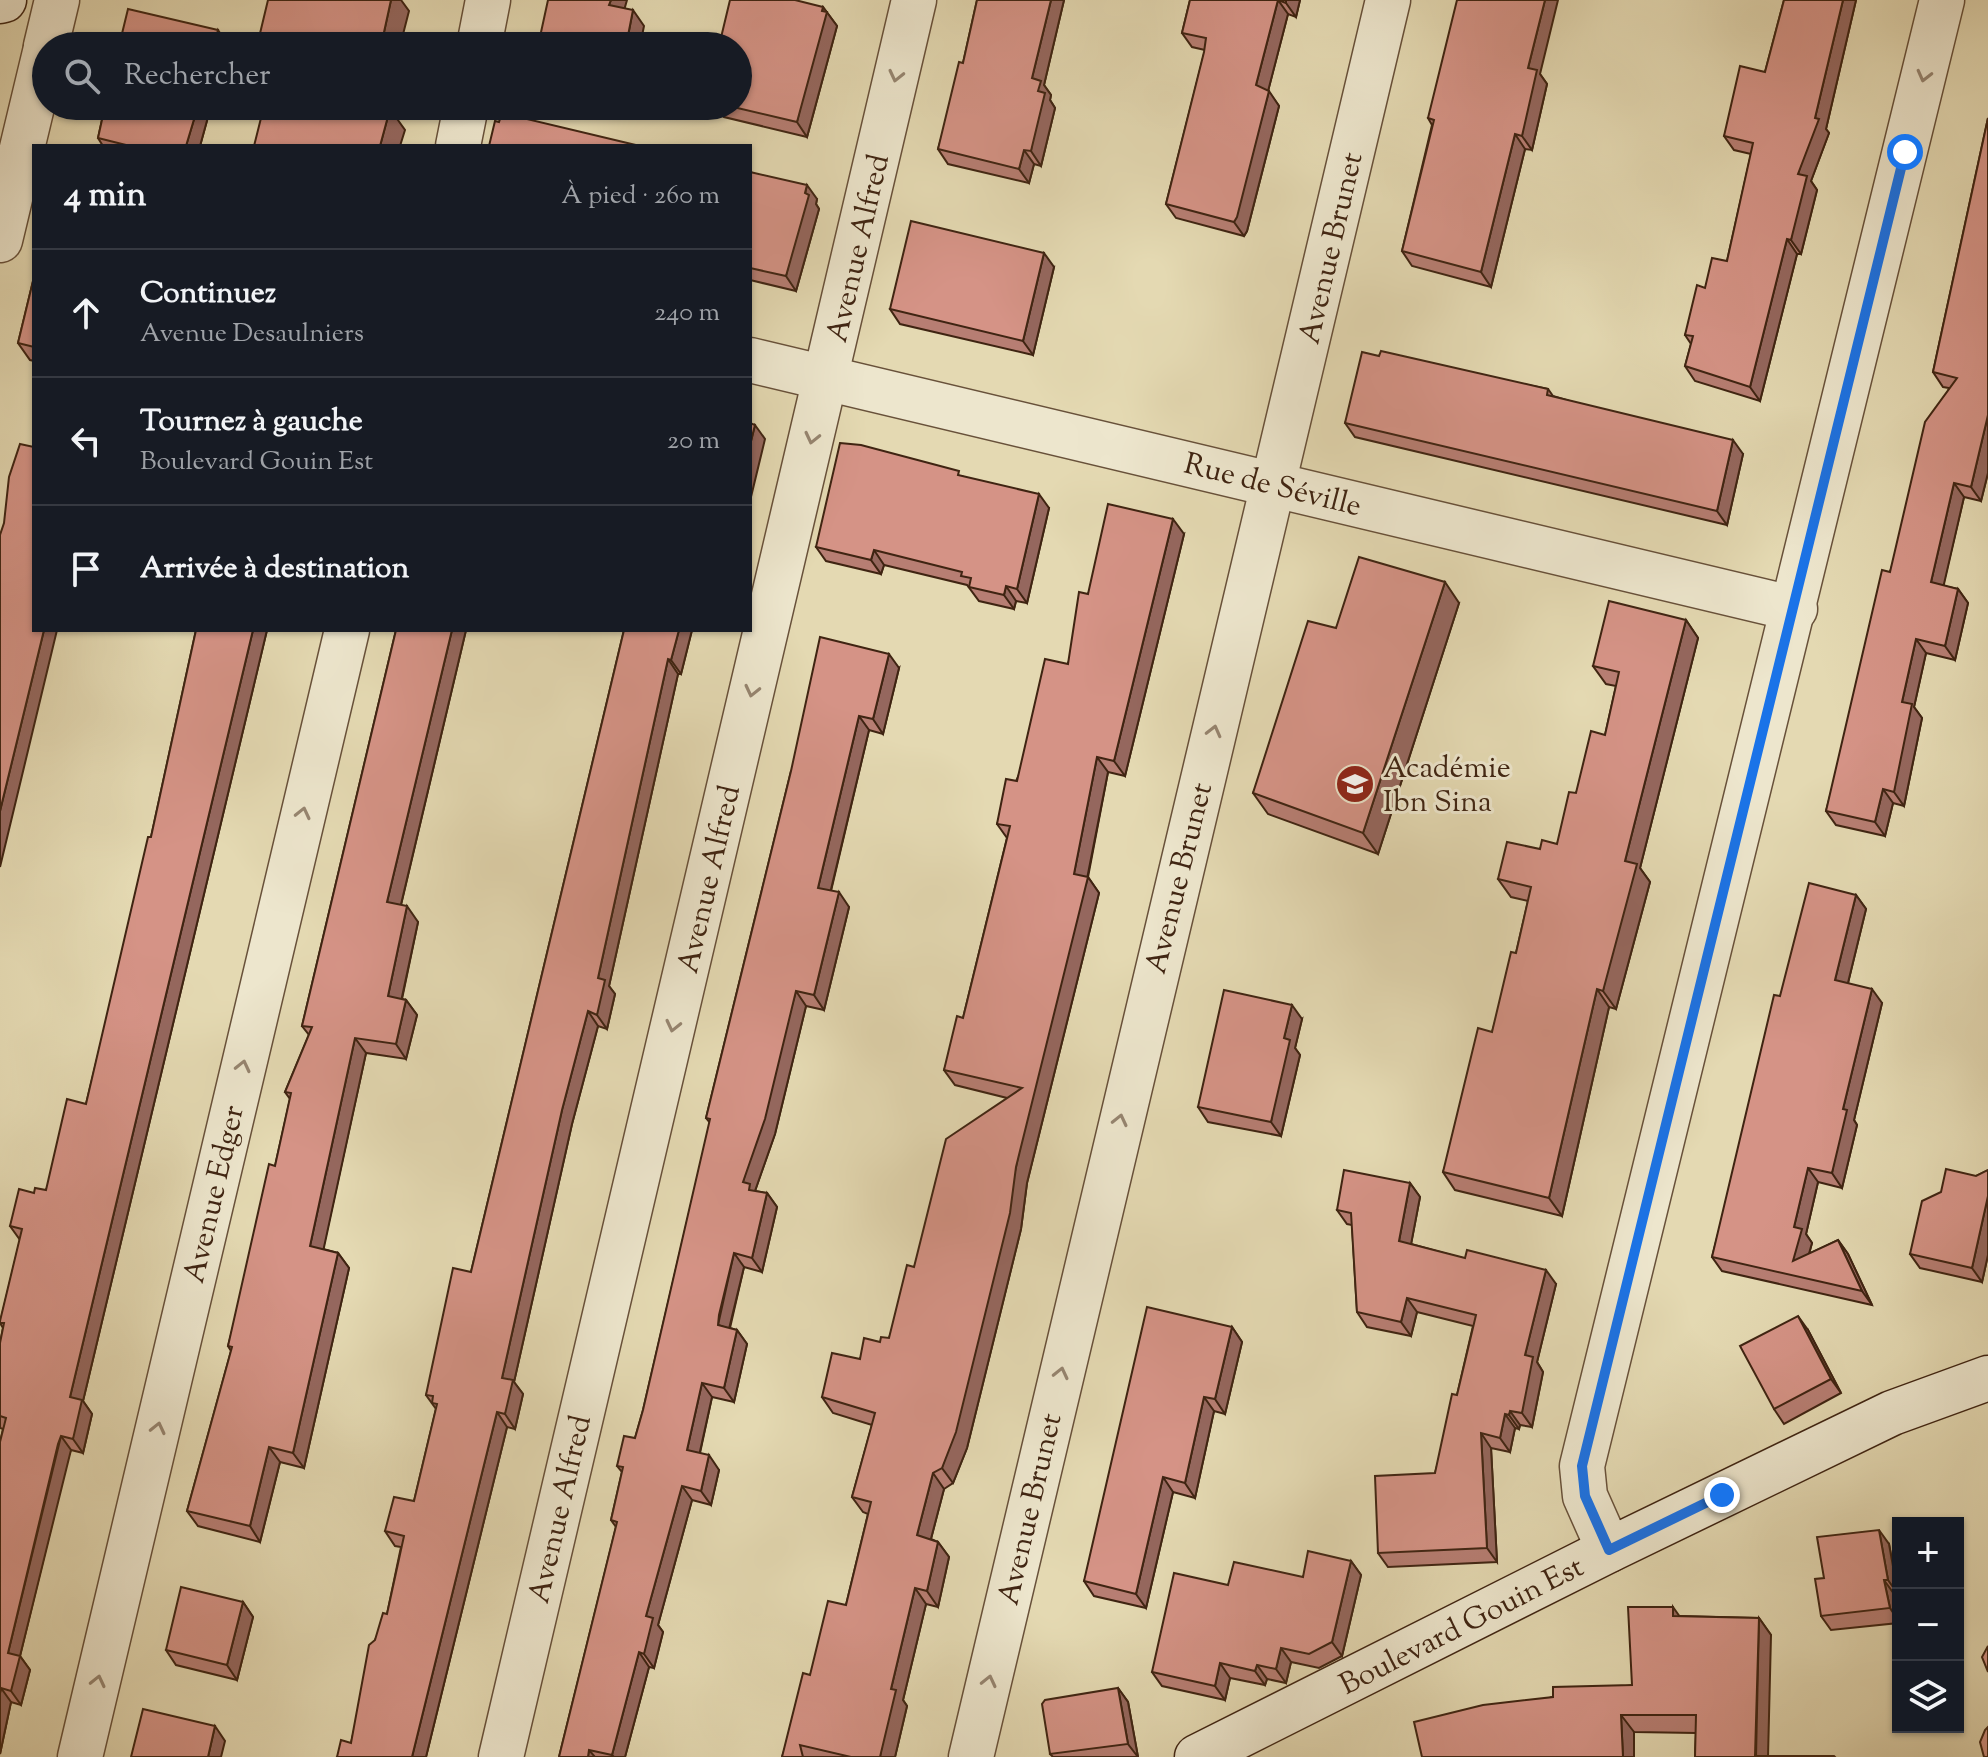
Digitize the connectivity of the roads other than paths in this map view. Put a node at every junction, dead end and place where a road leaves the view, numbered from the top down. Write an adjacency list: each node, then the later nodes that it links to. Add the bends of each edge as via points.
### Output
1 (57, 0): 6 (street)
2 (488, 0): 7 (street)
3 (914, 0): 14 (street, Avenue Alfred, one-way to 14)
4 (1388, 0): 15 (street, Avenue Brunet)
5 (1942, 0): 16 (street, one-way to 16)
6 (50, 32)
7 (482, 32)
8 (32, 112): 11 (street)
9 (463, 120): 10 (street)
10 (458, 144)
11 (15, 192): 12 (street)
12 (0, 240)
13 (752, 360): 14 (street, Rue de Séville)
14 (826, 379): 15 (street, Rue de Séville); 21 (street, Avenue Alfred, one-way to 21)
15 (1274, 484): 16 (street, Rue de Séville); 22 (street, Avenue Brunet, one-way to 15)
16 (1795, 609): 19 (street, via 1582,1466 1585,1496)
17 (347, 632): 20 (street, Avenue Edger, one-way to 17)
18 (1988, 1378): 19 (street, Boulevard Gouin Est, via 1892,1413)
19 (1609, 1550): 23 (street, Boulevard Gouin Est)
20 (80, 1757)
21 (501, 1757)
22 (971, 1757)
23 (1197, 1757)

